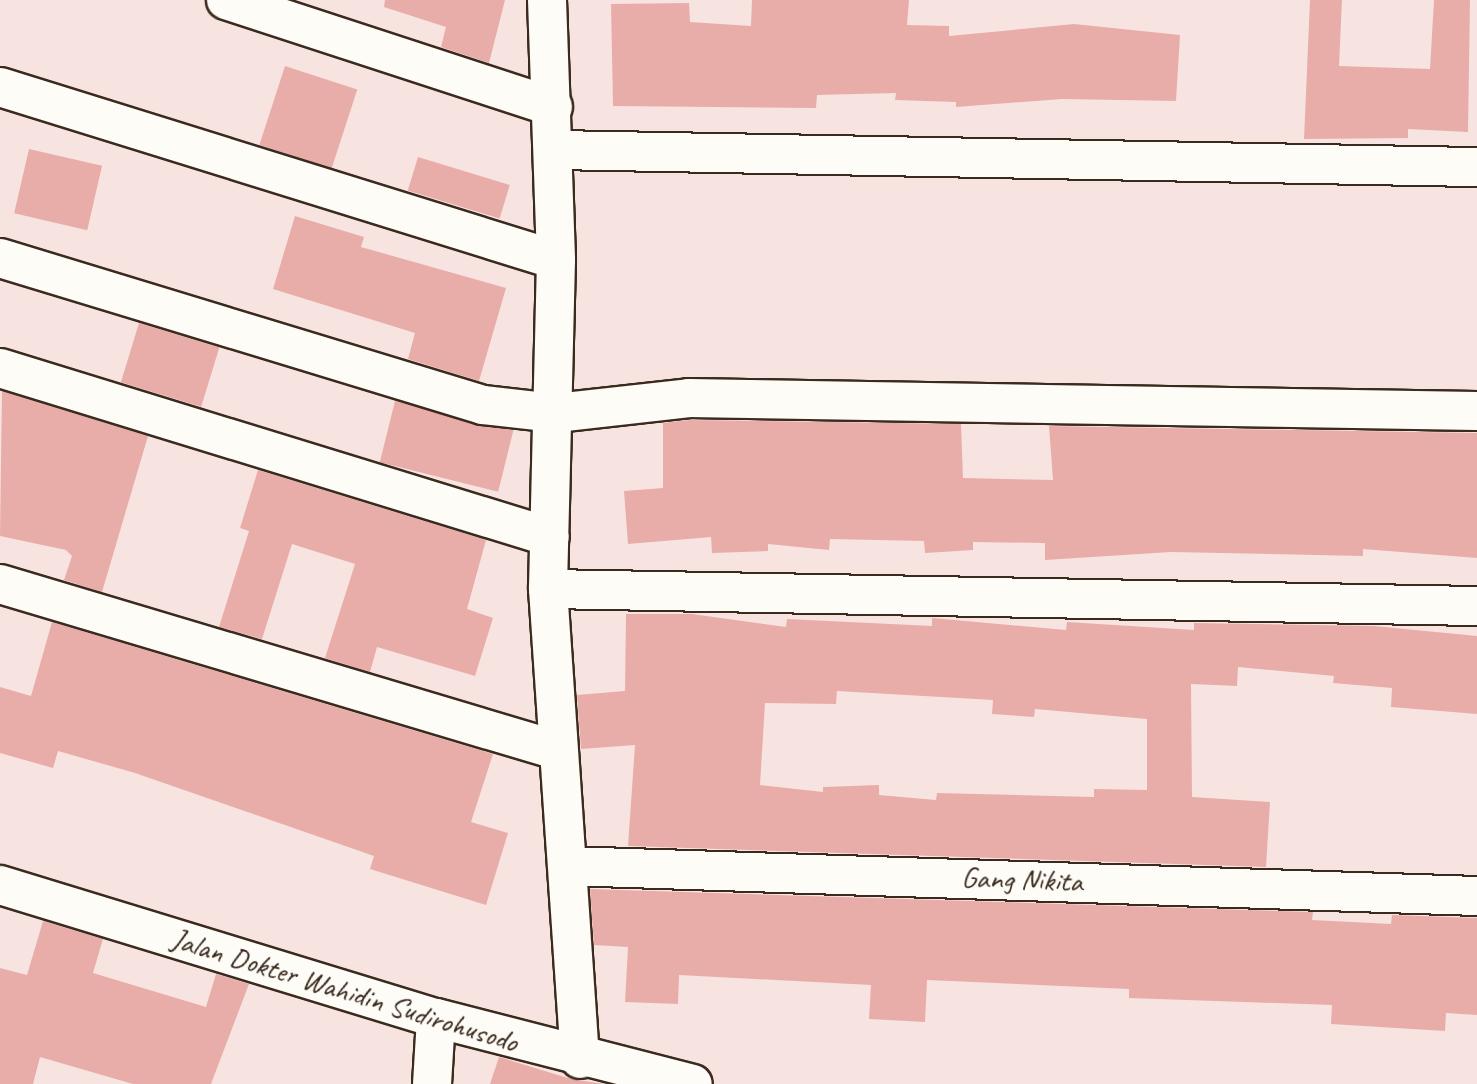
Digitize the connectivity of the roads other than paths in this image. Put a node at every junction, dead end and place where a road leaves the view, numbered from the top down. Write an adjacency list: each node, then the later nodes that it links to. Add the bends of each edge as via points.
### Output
1 (226, 0): 4 (street)
2 (547, 0): 4 (street)
3 (0, 87): 8 (street)
4 (553, 107): 5 (street)
5 (555, 150): 6 (street); 8 (street)
6 (1477, 167)
7 (0, 258): 11 (street, via 482,405)
8 (556, 260): 11 (street)
9 (0, 368): 12 (street)
10 (1477, 411): 11 (street, via 689,398)
11 (556, 413): 12 (street)
12 (550, 537): 14 (street)
13 (0, 584): 16 (street)
14 (548, 589): 15 (street); 16 (street)
15 (1477, 606)
16 (556, 750): 17 (street)
17 (568, 866): 19 (street, Gang Nikita); 21 (street)
18 (0, 885): 20 (street, Jalan Dokter Wahidin Sudirohusodo)
19 (1477, 896)
20 (436, 1018): 21 (street, Jalan Dokter Wahidin Sudirohusodo); 22 (street)
21 (580, 1059): 23 (street, Jalan Dokter Wahidin Sudirohusodo)
22 (432, 1084)
23 (693, 1084)

